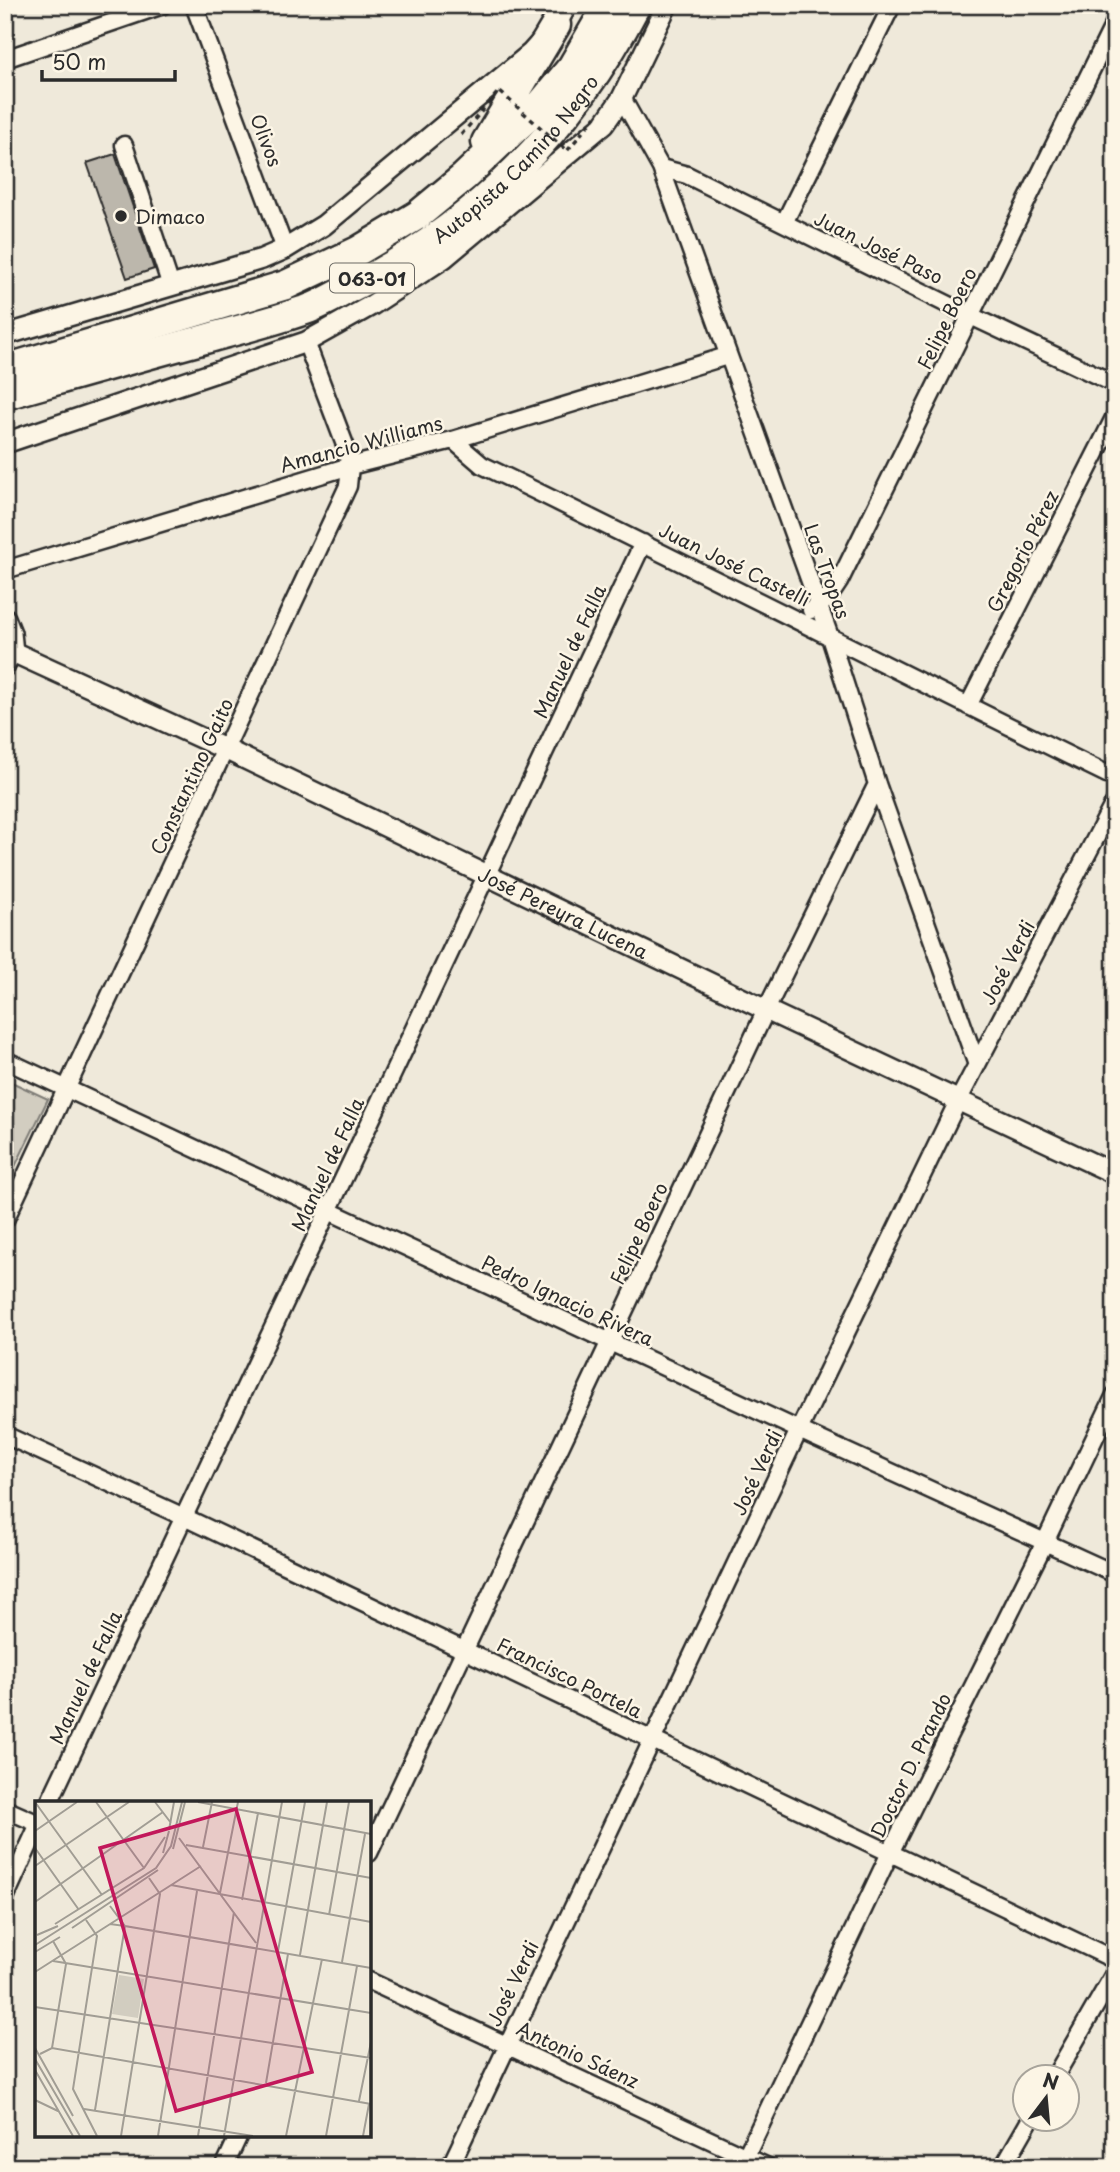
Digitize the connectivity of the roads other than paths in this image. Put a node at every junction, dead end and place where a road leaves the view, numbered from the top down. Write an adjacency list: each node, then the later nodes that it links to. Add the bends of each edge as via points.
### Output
1 (163, 5): 9 (street)
2 (194, 5): 15 (street, Olivos)
3 (608, 5): 13 (highway, Autopista Camino Negro / 063-01, via 572,67 542,103)
4 (636, 5): 23 (highway, Autopista Camino Negro / 063-01, via 588,87 546,140 498,188 420,250 304,311)
5 (667, 5): 10 (street)
6 (892, 5): 14 (street)
7 (561, 15): 13 (highway); 15 (street, via 531,53 324,225)
8 (1115, 22): 17 (street, Felipe Boero)
9 (5, 59)
10 (622, 98): 12 (street, Las Tropas); 19 (street, via 604,124 444,258)
11 (124, 145): 16 (street)
12 (661, 168): 14 (street, Juan José Paso, via 687,175); 20 (street, Las Tropas)
13 (464, 177): 21 (highway, Autopista Camino Negro / 063-01, via 418,215 358,251 286,285)
14 (784, 223): 17 (street, Juan José Paso)
15 (285, 249): 16 (street)
16 (171, 286): 18 (street)
17 (971, 316): 22 (street, Juan José Paso); 30 (street, Felipe Boero, via 839,582)
18 (5, 335)
19 (306, 342): 26 (street); 27 (street, Constantino Gaito)
20 (727, 356): 25 (street, Amancio Williams); 30 (street, Las Tropas)
21 (5, 369)
22 (1115, 384)
23 (5, 395)
24 (1115, 416): 35 (street, Gregorio Pérez)
25 (453, 440): 27 (street, Amancio Williams); 28 (street, Juan José Castelli, via 482,465)
26 (5, 443)
27 (350, 466): 29 (street, Amancio Williams); 36 (street, Constantino Gaito, via 348,486)
28 (643, 543): 32 (street, Juan José Castelli); 40 (street, Manuel de Falla)
29 (5, 570)
30 (818, 606): 32 (street, Felipe Boero); 33 (street, Las Tropas)
31 (5, 618): 34 (street, José Pereyra Lucena, via 11,632)
32 (797, 619): 33 (street, Juan José Castelli)
33 (829, 634): 35 (street, Juan José Castelli); 38 (street, Las Tropas)
34 (8, 656): 36 (street, José Pereyra Lucena)
35 (968, 706): 37 (street, Juan José Castelli)
36 (227, 750): 40 (street, José Pereyra Lucena); 44 (street, Constantino Gaito)
37 (1115, 778)
38 (877, 784): 41 (street, Felipe Boero); 43 (street, Las Tropas)
39 (1115, 802): 43 (street, José Verdi)
40 (487, 874): 41 (street, José Pereyra Lucena); 47 (street, Manuel de Falla)
41 (766, 1010): 45 (street, José Pereyra Lucena); 49 (street, Felipe Boero)
42 (5, 1060): 44 (street, Pedro Ignacio Rivera)
43 (977, 1065): 45 (street, José Verdi)
44 (67, 1088): 47 (street, Pedro Ignacio Rivera); 48 (street, Constantino Gaito)
45 (958, 1101): 46 (street, José Pereyra Lucena); 51 (street, José Verdi)
46 (1115, 1174)
47 (329, 1211): 49 (street, Pedro Ignacio Rivera); 53 (street, Manuel de Falla)
48 (5, 1220)
49 (610, 1343): 51 (street, Pedro Ignacio Rivera); 56 (street, Felipe Boero)
50 (1115, 1395): 54 (street, Doctor D. Prando)
51 (799, 1430): 54 (street, Pedro Ignacio Rivera); 57 (street, José Verdi)
52 (5, 1435): 53 (street, Francisco Portela)
53 (184, 1517): 56 (street, Francisco Portela); 58 (street, Manuel de Falla)
54 (1045, 1542): 55 (street, Pedro Ignacio Rivera); 63 (street, Doctor D. Prando)
55 (1115, 1574)
56 (465, 1650): 57 (street, Francisco Portela); 62 (street, Felipe Boero)
57 (653, 1740): 63 (street, Francisco Portela); 68 (street, José Verdi)
58 (50, 1801)
59 (5, 1809): 60 (street)
60 (35, 1822)
61 (35, 1832): 64 (street)
62 (371, 1849)
63 (890, 1853): 65 (street, Francisco Portela); 72 (street, Doctor D. Prando)
64 (5, 1898)
65 (1115, 1960)
66 (1115, 1972): 69 (street)
67 (371, 1982): 68 (street, Antonio Sáenz)
68 (506, 2044): 72 (street, Antonio Sáenz); 74 (street, José Verdi)
69 (1062, 2064)
70 (1022, 2134): 76 (street)
71 (238, 2137): 73 (street)
72 (746, 2156): 75 (street, Antonio Sáenz)
73 (224, 2167)
74 (450, 2167)
75 (768, 2167)
76 (1003, 2167)

